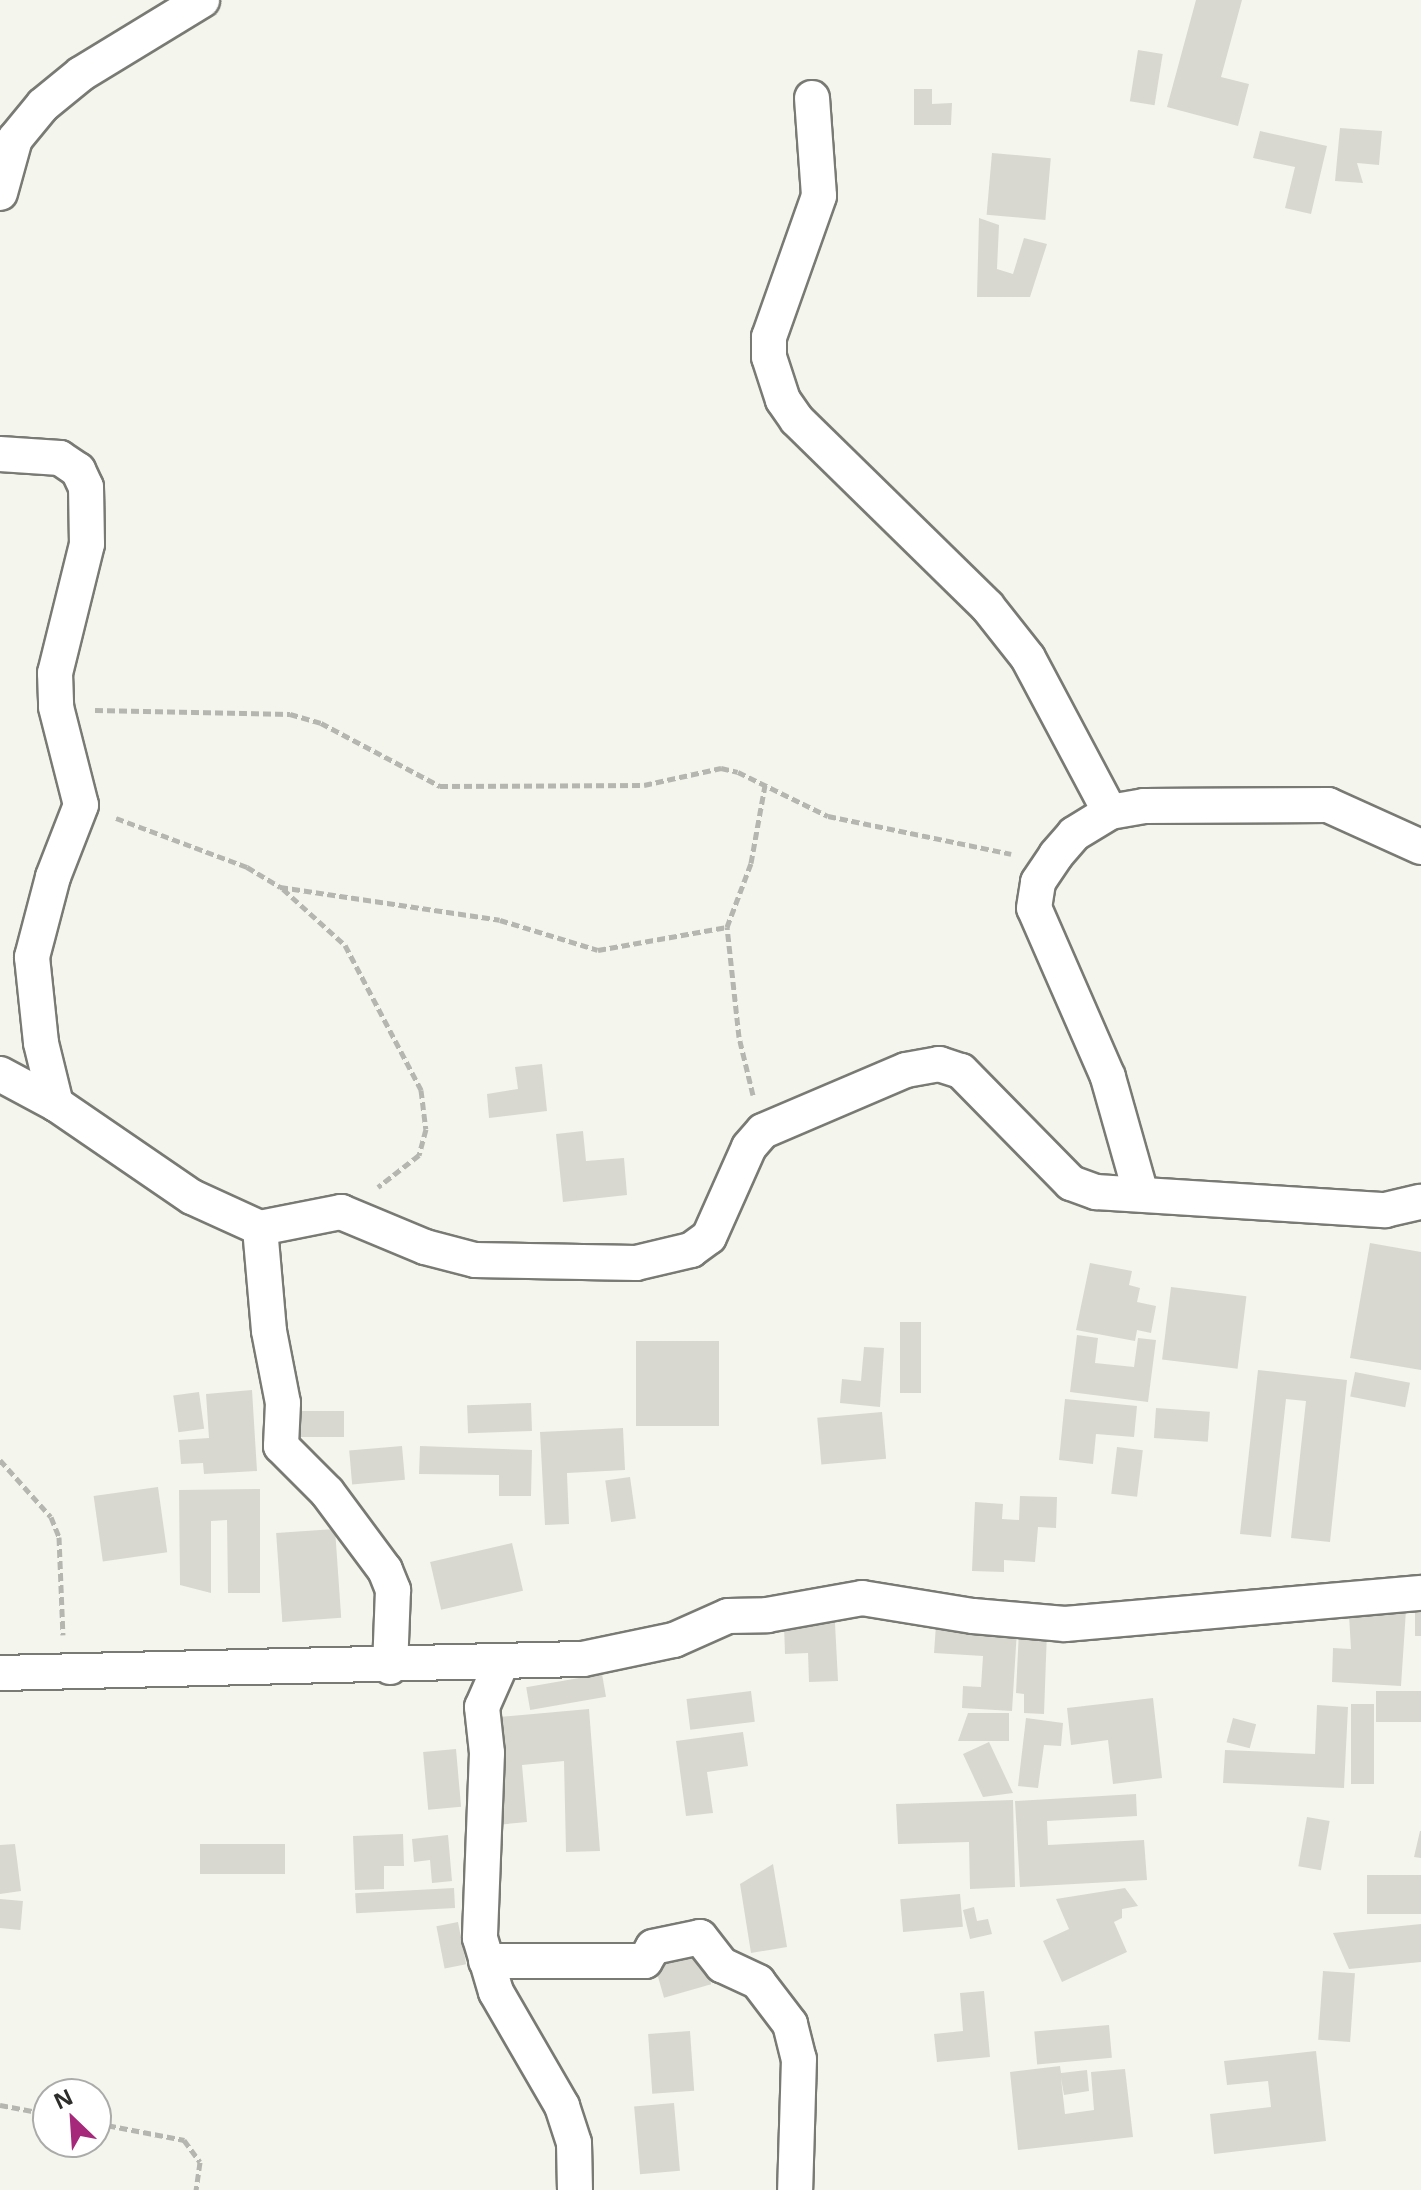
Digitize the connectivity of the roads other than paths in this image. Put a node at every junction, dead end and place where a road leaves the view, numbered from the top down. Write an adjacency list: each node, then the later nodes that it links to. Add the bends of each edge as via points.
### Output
1 (202, 0): 3 (street, via 81,74)
2 (812, 98): 6 (street, via 819,196 774,310 769,337 769,357 783,400 1012,637 1075,738)
3 (8, 135): 4 (street)
4 (0, 193)
5 (0, 454): 9 (street, via 60,458 78,470 86,487 87,544 55,673 56,707 81,805 53,877 32,957 41,1043)
6 (1110, 812): 7 (street, via 1144,806 1328,805); 10 (street, via 1074,834 1056,855 1038,882 1034,908 1108,1077)
7 (1421, 847)
8 (0, 1074): 9 (street)
9 (56, 1104): 14 (street, via 192,1197)
10 (1141, 1194): 12 (street); 14 (street, via 1096,1192 1071,1183 961,1071 939,1064 906,1070 763,1131 749,1147 709,1237 691,1250 636,1263 475,1260 425,1247 341,1212)
11 (1421, 1202): 12 (street)
12 (1385, 1210): 13 (street)
13 (1421, 1223)
14 (260, 1228): 17 (street, via 269,1331 283,1403 281,1446 327,1492 385,1570 393,1590)
15 (1421, 1593): 16 (street, via 1065,1624 862,1598 767,1615 728,1616 674,1640 583,1659)
16 (501, 1664): 17 (street); 19 (street, via 482,1707 487,1753 480,1938)
17 (390, 1667): 18 (street)
18 (0, 1673)
19 (486, 1961): 20 (street, via 512,2025 562,2106 574,2143); 21 (street, via 645,1961 653,1947 700,1937 722,1965 758,1982 790,2024 799,2059)
20 (575, 2190)
21 (795, 2190)

